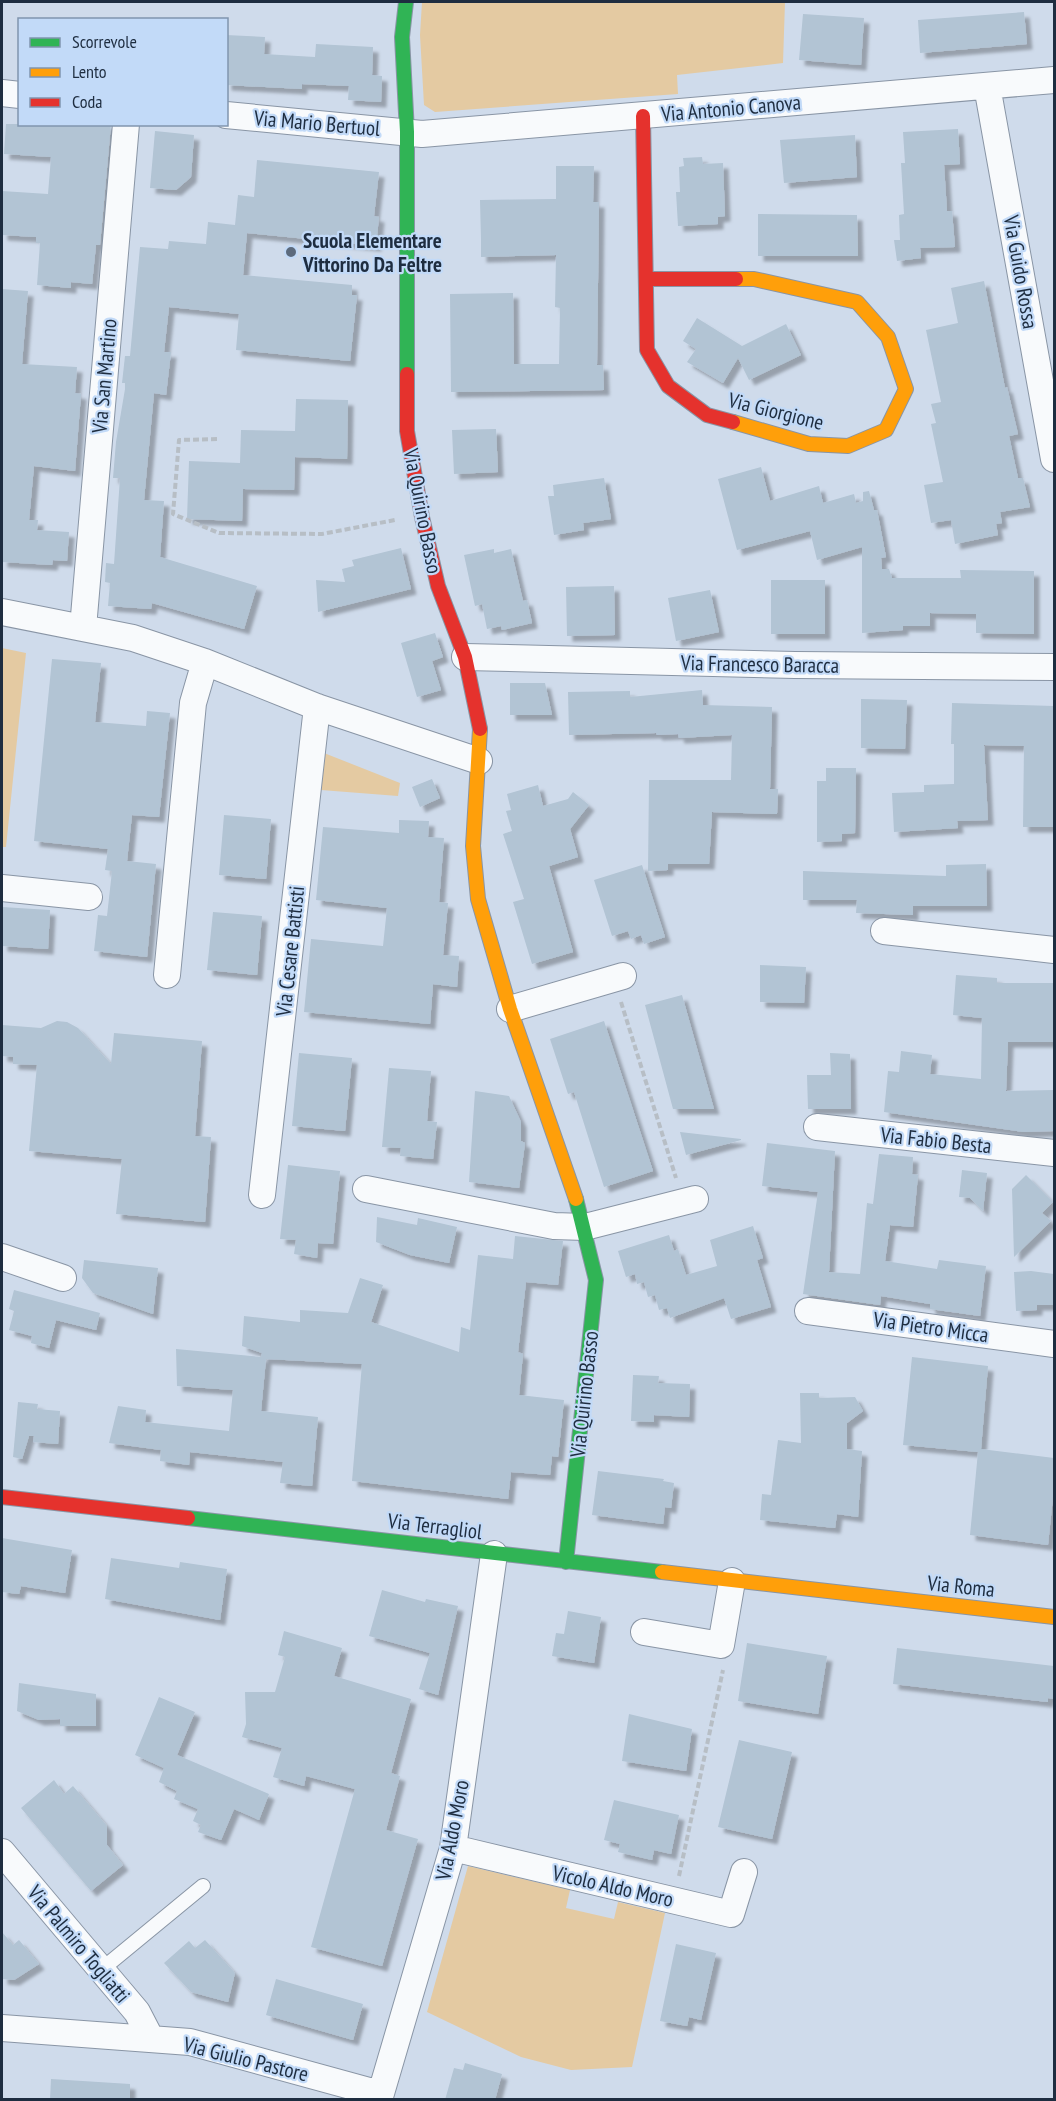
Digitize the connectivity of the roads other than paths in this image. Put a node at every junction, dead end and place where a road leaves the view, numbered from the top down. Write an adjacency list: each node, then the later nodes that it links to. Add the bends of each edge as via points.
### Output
1 (406, 2): 9 (street, Via Quirino Basso, via 402,37)
2 (1054, 80): 3 (street, Via Antonio Canova)
3 (987, 86): 7 (street, Via Antonio Canova); 11 (street, Via Guido Rossa)
4 (2, 93): 5 (street)
5 (18, 95)
6 (228, 115): 9 (street, Via Mario Bertuol)
7 (643, 116): 9 (street, Via Antonio Canova, via 422,134); 10 (street, Via Giorgione)
8 (126, 126): 13 (street, Via San Martino)
9 (407, 132): 14 (street, Via Quirino Basso, via 407,431 438,586)
10 (647, 279): 10 (street, Via Giorgione, via 647,350 668,386 707,416 809,444 848,446 886,430 906,389 888,337 857,302 754,279)
11 (1054, 459)
12 (2, 612): 13 (street)
13 (83, 628): 15 (street, via 133,638)
14 (465, 657): 16 (street, Via Francesco Baracca); 18 (street, Via Quirino Basso, via 480,728)
15 (205, 662): 17 (street); 23 (street, via 193,703)
16 (1054, 667)
17 (317, 707): 18 (street); 29 (street, Via Cesare Battisti)
18 (479, 761): 25 (street, Via Quirino Basso, via 474,873)
19 (2, 888): 20 (street)
20 (89, 897)
21 (884, 931): 22 (street)
22 (1054, 950)
23 (167, 975)
24 (618, 977): 25 (street)
25 (510, 1009): 31 (street, Via Quirino Basso)
26 (817, 1127): 27 (street, Via Fabio Besta)
27 (1054, 1153)
28 (366, 1189): 31 (street, via 554,1226)
29 (262, 1194)
30 (690, 1200): 31 (street)
31 (585, 1227): 38 (street, Via Quirino Basso, via 596,1280)
32 (2, 1257): 33 (street)
33 (63, 1278)
34 (808, 1311): 35 (street, Via Pietro Micca)
35 (1054, 1344)
36 (2, 1497): 37 (street, Via Terragliol)
37 (494, 1554): 38 (street, Via Terragliol); 43 (street, Via Aldo Moro)
38 (566, 1562): 39 (street, Via Terragliol)
39 (732, 1581): 40 (street, Via Terragliol); 42 (street, via 721,1645)
40 (864, 1596): 41 (street, Via Roma)
41 (1054, 1617)
42 (644, 1632)
43 (453, 1848): 45 (street, Vicolo Aldo Moro, via 731,1914); 50 (street, Via Aldo Moro)
44 (2, 1852): 47 (street, Via Palmiro Togliatti)
45 (744, 1872)
46 (203, 1886): 47 (lane)
47 (101, 1970): 49 (street, Via Palmiro Togliatti, via 137,2012)
48 (2, 2028): 49 (street, Via Giulio Pastore)
49 (151, 2039): 50 (street, Via Giulio Pastore, via 190,2042)
50 (379, 2097)

